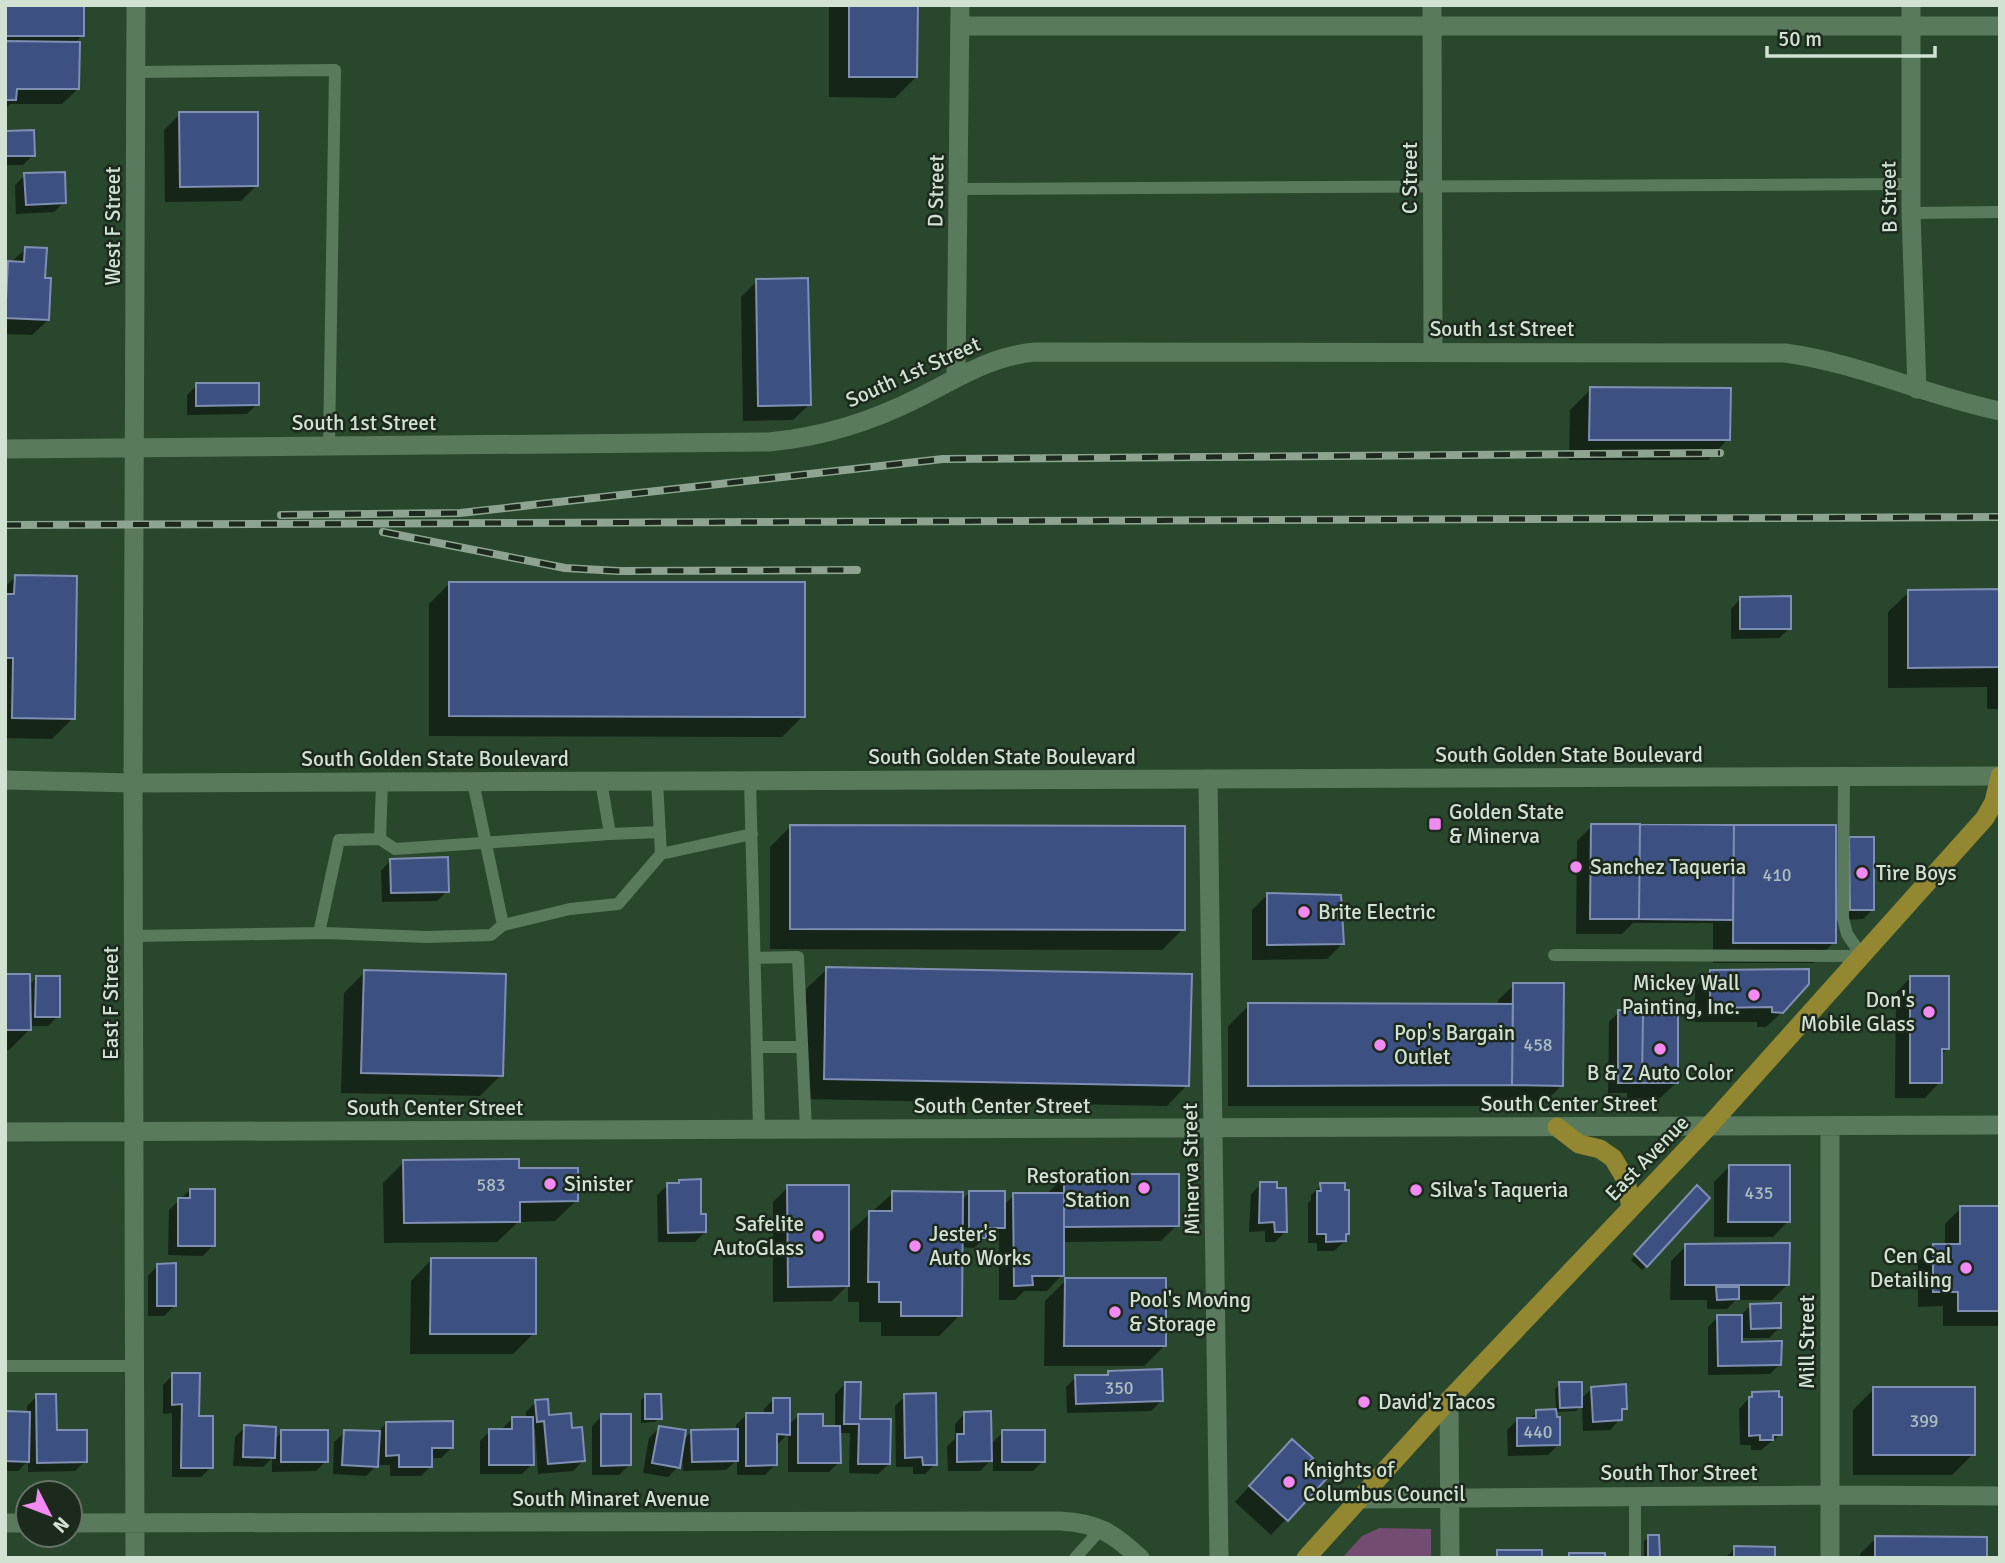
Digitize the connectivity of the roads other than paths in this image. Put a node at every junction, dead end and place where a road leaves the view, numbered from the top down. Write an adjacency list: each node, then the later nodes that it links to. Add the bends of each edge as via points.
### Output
1 (136, 5): 9 (street, West F Street)
2 (960, 5): 5 (street, D Street)
3 (1432, 5): 6 (street, C Street)
4 (1911, 5): 7 (street, B Street)
5 (961, 26): 6 (street); 12 (street, D Street)
6 (1432, 26): 7 (street); 11 (street, C Street)
7 (1911, 26): 8 (street); 10 (street, B Street)
8 (2000, 26)
9 (136, 72): 19 (lane, via 335,70); 20 (street, West F Street)
10 (1911, 184): 11 (lane); 14 (street, B Street)
11 (1432, 187): 12 (lane); 15 (street, C Street)
12 (959, 189): 16 (street, D Street)
13 (2000, 212): 14 (lane)
14 (1911, 213): 17 (street, B Street)
15 (1433, 351): 16 (street, South 1st Street, via 1035,352 1000,358); 17 (street, South 1st Street, via 1785,354 1843,365)
16 (956, 377): 19 (street, South 1st Street, via 870,420 787,441)
17 (1917, 389): 18 (street, South 1st Street)
18 (2000, 411)
19 (329, 445): 20 (street, South 1st Street)
20 (135, 447): 21 (street, South 1st Street); 31 (street, East F Street)
21 (5, 449)
22 (1999, 776): 23 (street, South Golden State Boulevard); 42 (main road, East Avenue, via 1985,818)
23 (1844, 777): 24 (street, South Golden State Boulevard); 42 (lane, via 1843,918 1847,934)
24 (1208, 779): 28 (street, South Golden State Boulevard); 50 (street, Minerva Street)
25 (5, 780): 31 (street, South Golden State Boulevard)
26 (601, 781): 27 (street, South Golden State Boulevard); 30 (street, South Golden State Boulevard); 33 (lane)
27 (657, 781): 28 (street, South Golden State Boulevard); 32 (lane)
28 (750, 781): 34 (lane)
29 (382, 782): 30 (street, South Golden State Boulevard); 31 (street, South Golden State Boulevard); 35 (lane)
30 (473, 782): 36 (lane)
31 (134, 783): 40 (street, East F Street)
32 (660, 832): 33 (lane); 37 (lane)
33 (610, 834): 36 (lane)
34 (752, 834): 37 (lane); 43 (lane)
35 (380, 839): 36 (lane, via 395,849); 39 (lane, via 338,840)
36 (485, 842): 38 (lane)
37 (661, 854): 38 (lane, via 618,904 570,909)
38 (503, 925): 39 (lane, via 491,935)
39 (319, 933): 40 (lane)
40 (134, 936): 54 (street, East F Street)
41 (1554, 955): 42 (lane)
42 (1862, 956): 47 (main road, East Avenue)
43 (755, 958): 44 (lane); 45 (lane, via 798,957)
44 (757, 1047): 45 (lane); 51 (lane)
45 (802, 1047): 52 (lane)
46 (2000, 1125): 48 (street, South Center Street)
47 (1709, 1126): 48 (street, South Center Street); 49 (street, South Center Street); 55 (main road, East Avenue)
48 (1830, 1126): 59 (street, Mill Street)
49 (1557, 1127): 50 (street, South Center Street); 55 (main road, via 1578,1144 1600,1149 1612,1158 1626,1180)
50 (1213, 1128): 52 (street, South Center Street); 70 (street, Minerva Street)
51 (759, 1129): 52 (street, South Center Street); 54 (street, South Center Street)
52 (806, 1129)
53 (5, 1132): 54 (street, South Center Street)
54 (134, 1132): 57 (street, East F Street)
55 (1631, 1208): 58 (main road, East Avenue)
56 (5, 1366): 57 (lane)
57 (135, 1366): 65 (street, East F Street)
58 (1449, 1400): 62 (street); 63 (main road, East Avenue)
59 (1830, 1495): 60 (street, South Thor Street); 61 (street, South Thor Street); 74 (street, Mill Street)
60 (1635, 1496): 62 (street, South Thor Street); 73 (lane)
61 (2000, 1496)
62 (1451, 1497): 63 (street, South Thor Street); 72 (street)
63 (1358, 1499): 71 (main road, East Avenue)
64 (84, 1523): 65 (street, South Minaret Avenue)
65 (135, 1523): 66 (street, South Minaret Avenue, via 1060,1521); 67 (street, East F Street)
66 (1102, 1528): 68 (lane); 69 (street, South Minaret Avenue)
67 (135, 1558)
68 (1075, 1558)
69 (1140, 1558)
70 (1219, 1558)
71 (1306, 1558)
72 (1450, 1558)
73 (1635, 1558)
74 (1830, 1558)

